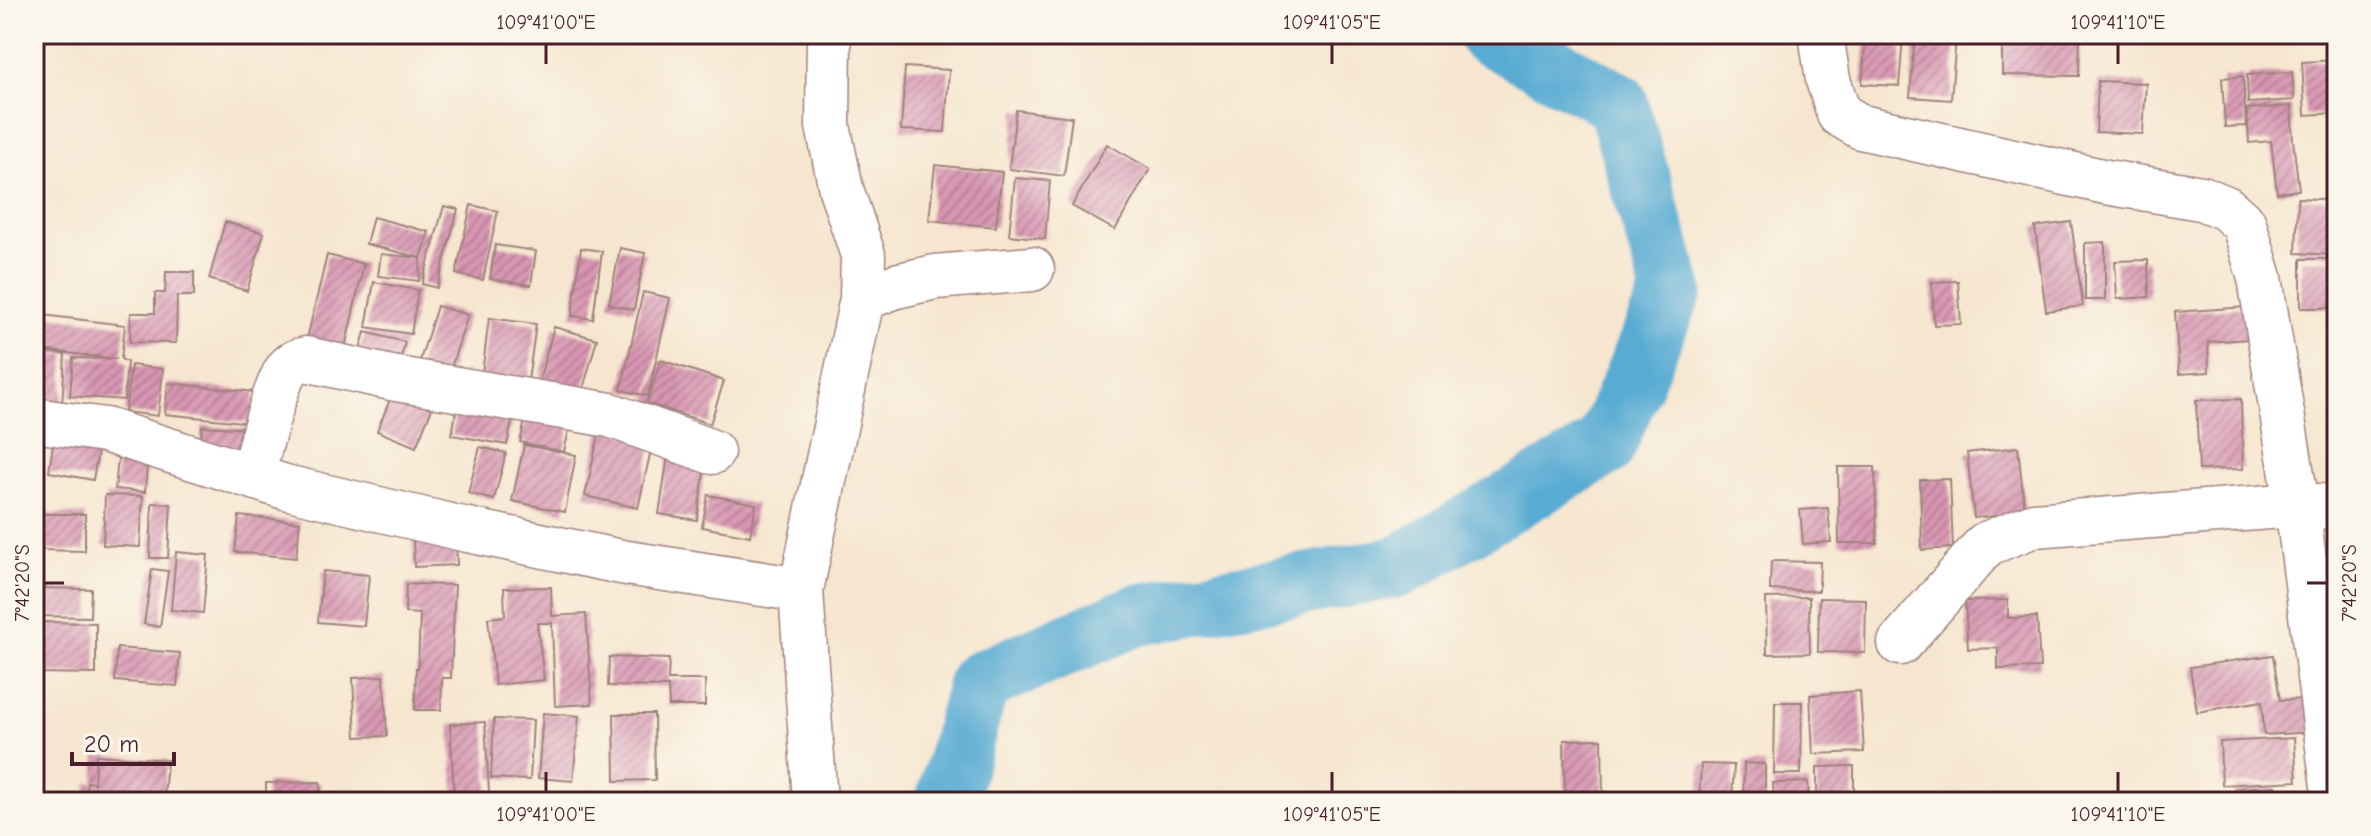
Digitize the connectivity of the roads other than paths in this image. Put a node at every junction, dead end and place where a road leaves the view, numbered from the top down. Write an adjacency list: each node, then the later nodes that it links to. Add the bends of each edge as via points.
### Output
1 (829, 34): 4 (street, via 828,126 863,255)
2 (1821, 34): 8 (street, via 1839,114 1861,127 2201,198 2226,208 2244,224)
3 (1032, 269): 4 (street, via 935,277 896,286)
4 (859, 314): 9 (street)
5 (34, 420): 7 (street, via 105,430)
6 (712, 452): 7 (street, via 610,415 306,359 286,370)
7 (252, 476): 9 (street, via 621,562)
8 (2317, 506): 10 (street, via 2034,525 1986,544); 12 (street)
9 (801, 590): 11 (street)
10 (1900, 643)
11 (815, 802)
12 (2335, 802)

